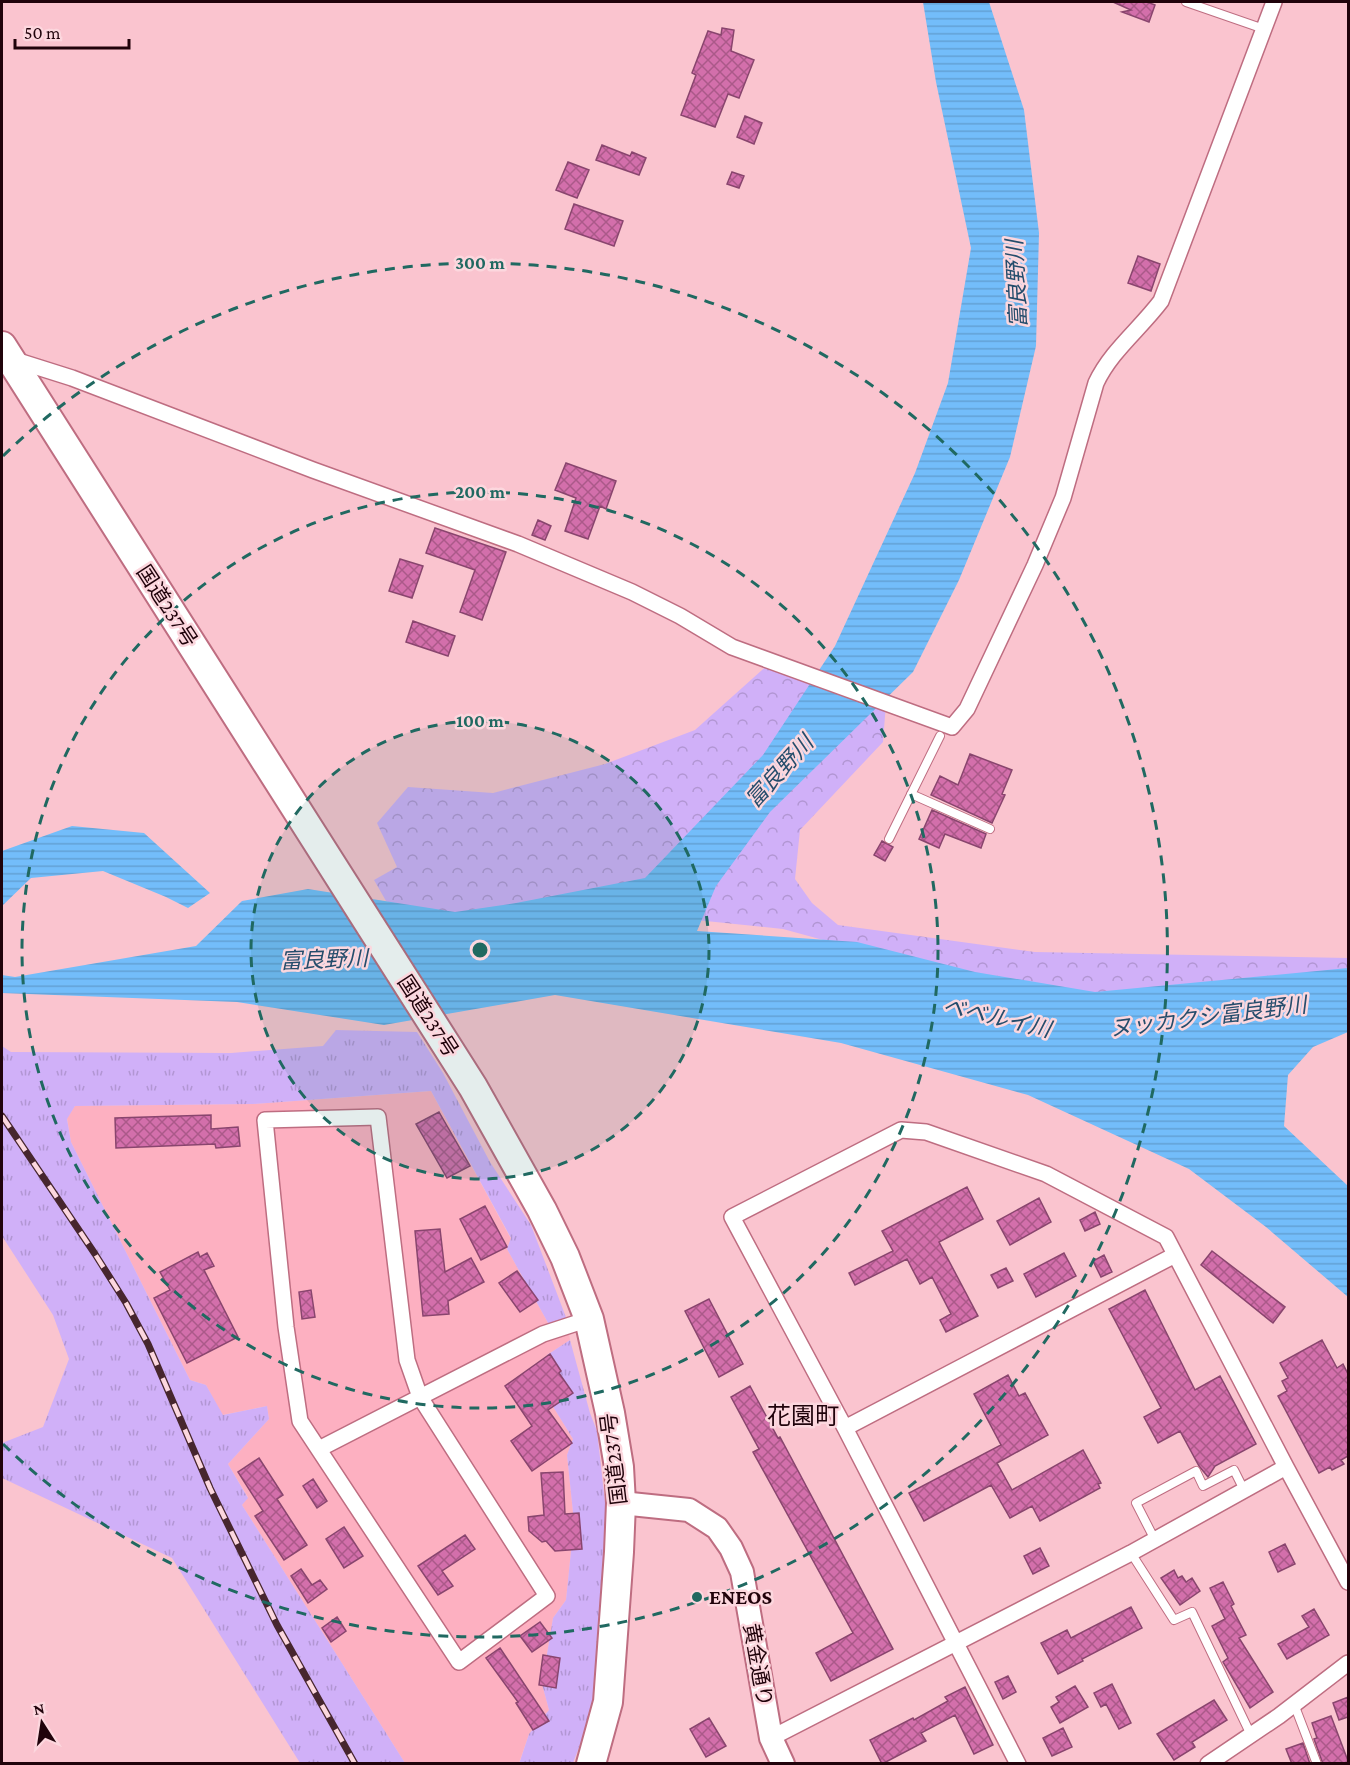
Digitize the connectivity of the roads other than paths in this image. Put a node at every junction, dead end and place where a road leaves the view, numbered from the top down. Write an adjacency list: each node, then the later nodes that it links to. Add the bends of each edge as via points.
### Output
1 (1186, 2): 3 (lane)
2 (1274, 2): 3 (street)
3 (1264, 29): 5 (street, via 1161,301 1104,366 1063,498 1035,565 967,708 952,728)
4 (4, 353): 5 (street, via 518,544 632,592 742,651); 10 (highway, 国道237号, via 473,1087 542,1210)
5 (939, 730): 6 (lane)
6 (911, 794): 7 (lane); 8 (lane)
7 (990, 829)
8 (889, 838)
9 (1175, 1255): 12 (street); 12 (street, via 1166,1237 1046,1174 926,1132 901,1130 732,1217); 14 (street)
10 (589, 1319): 11 (street, via 543,1334); 16 (highway, 国道237号, via 612,1424)
11 (420, 1397): 13 (street); 13 (street, via 547,1596 459,1662); 13 (street, via 408,1360 378,1117 265,1120 286,1327 300,1421)
12 (845, 1428): 20 (street)
13 (319, 1449)
14 (1286, 1467): 15 (street); 19 (street)
15 (1244, 1490): 17 (street); 17 (lane, via 1234,1470 1203,1486 1196,1471 1136,1503)
16 (621, 1503): 24 (street, 黄金通り, via 689,1510 717,1528 731,1548 742,1572); 25 (highway, 国道237号, via 608,1702)
17 (1155, 1540): 18 (street)
18 (1131, 1553): 20 (street); 23 (lane, via 1174,1620 1192,1612)
19 (1348, 1582)
20 (957, 1644): 24 (street); 27 (street)
21 (1348, 1663): 22 (street)
22 (1294, 1704): 23 (street); 29 (lane)
23 (1251, 1735): 28 (street)
24 (771, 1738): 26 (street, 黄金通り)
25 (591, 1764)
26 (783, 1764)
27 (1018, 1764)
28 (1208, 1764)
29 (1317, 1764)

